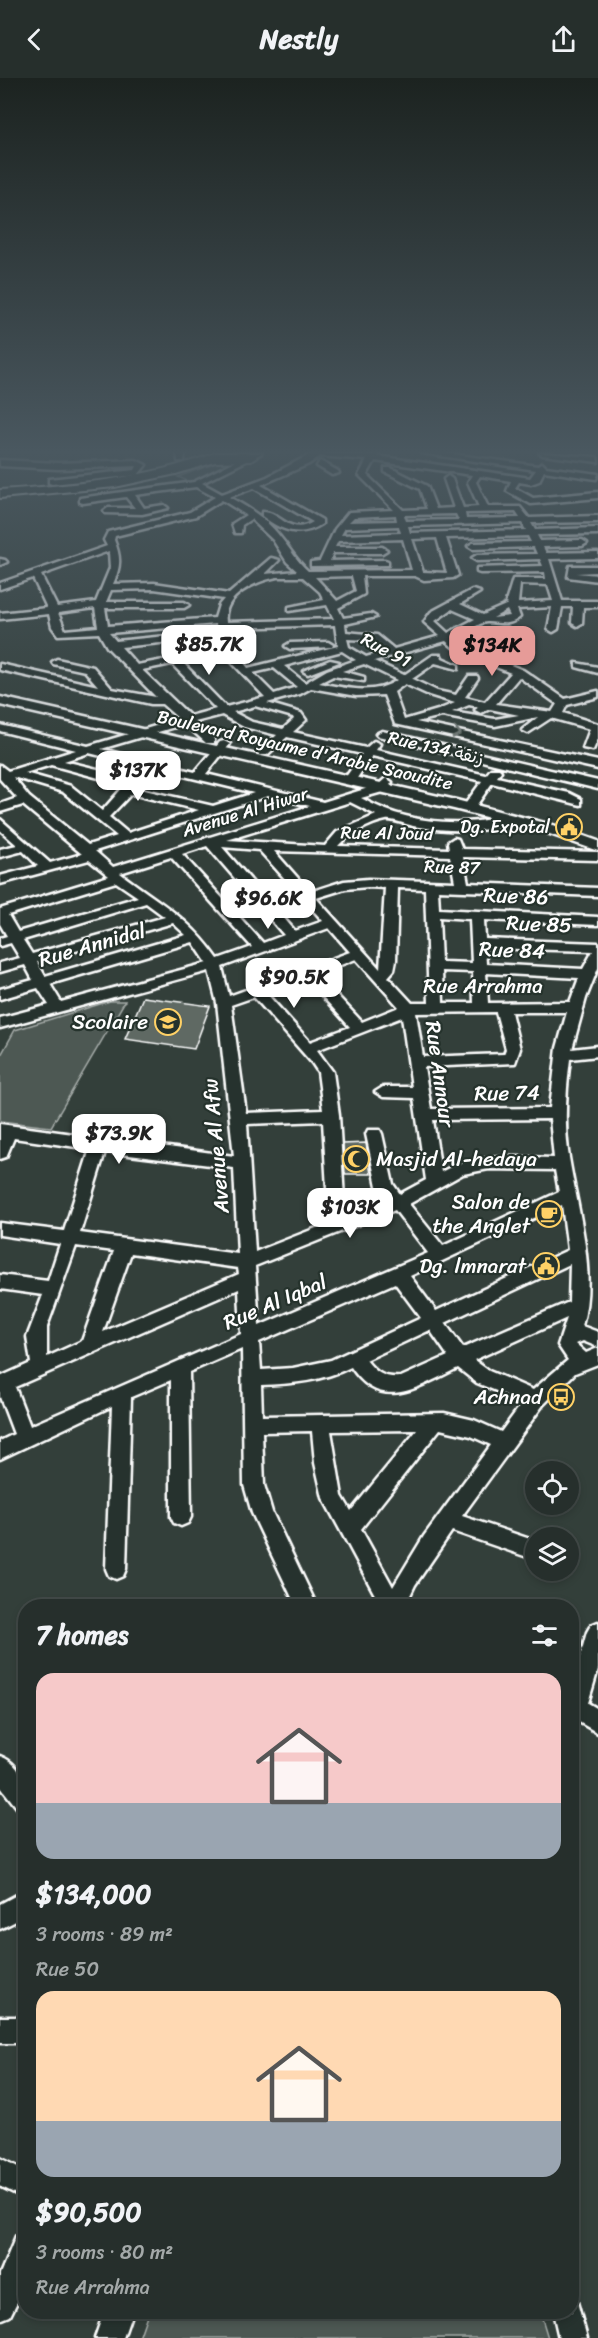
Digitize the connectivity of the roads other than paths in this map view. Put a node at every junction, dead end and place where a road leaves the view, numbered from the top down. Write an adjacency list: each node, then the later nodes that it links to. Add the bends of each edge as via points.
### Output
1 (80, 558): 18 (street)
2 (115, 558): 26 (street)
3 (288, 558): 13 (street, Rue 91)
4 (326, 558): 12 (street)
5 (384, 558): 11 (street)
6 (413, 558): 15 (street)
7 (448, 558): 15 (street, via 453,573 424,577)
8 (477, 558): 14 (street, via 481,572)
9 (544, 558): 14 (street)
10 (274, 560): 22 (street)
11 (385, 563): 12 (street); 17 (street)
12 (324, 564): 13 (street)
13 (295, 565): 21 (street, Rue 91)
14 (551, 568): 16 (street, via 573,568 571,574); 27 (street)
15 (417, 571): 17 (street)
16 (597, 572): 31 (street)
17 (387, 573): 19 (street)
18 (35, 574): 23 (street); 33 (street)
19 (357, 576): 21 (street); 45 (street, via 361,592)
20 (0, 577): 23 (street)
21 (312, 578): 22 (street, via 277,574); 24 (street); 45 (street, Rue 91)
22 (253, 579): 30 (street)
23 (18, 580): 25 (street)
24 (288, 583)
25 (0, 586)
26 (106, 586): 30 (street, via 154,586); 35 (street)
27 (553, 587): 29 (street); 32 (street); 38 (street, via 516,581)
28 (475, 592): 37 (street)
29 (567, 592): 31 (street); 32 (street)
30 (231, 597): 47 (street, via 224,605)
31 (588, 599): 32 (street); 44 (street)
32 (562, 603): 38 (street); 49 (street)
33 (52, 604): 34 (street); 35 (street); 41 (street); 50 (street, via 62,633)
34 (0, 605)
35 (100, 605): 36 (street); 50 (street)
36 (184, 605)
37 (453, 605): 43 (street); 52 (street, via 428,620)
38 (513, 606): 43 (street)
39 (293, 609): 45 (street)
40 (361, 612): 45 (street)
41 (0, 616)
42 (371, 617): 45 (street)
43 (480, 618): 46 (street)
44 (577, 623)
45 (338, 625): 47 (street); 51 (street); 55 (street); 59 (street, via 373,637); 60 (street, Rue 91); 62 (street)
46 (468, 625): 48 (street); 52 (street)
47 (221, 627): 50 (street); 54 (street); 58 (street)
48 (510, 627)
49 (553, 628)
50 (103, 630): 54 (street)
51 (274, 632)
52 (452, 634): 53 (street); 56 (street); 57 (street)
53 (482, 635)
54 (111, 645): 69 (street)
55 (290, 646)
56 (408, 647): 59 (street); 61 (street)
57 (459, 648): 61 (street); 74 (street)
58 (228, 651): 63 (street); 72 (street)
59 (391, 652): 60 (street)
60 (360, 658): 71 (street); 73 (street); 77 (street, Rue 91)
61 (436, 658): 68 (street); 77 (street)
62 (297, 660): 66 (street); 71 (street)
63 (175, 661): 69 (street); 92 (street, Rue 134 زنقة)
64 (57, 662): 80 (street, via 90,669)
65 (580, 665): 70 (street)
66 (271, 666): 72 (street); 78 (street); 78 (street)
67 (0, 667): 80 (street)
68 (454, 667)
69 (135, 668): 84 (street)
70 (598, 670)
71 (308, 671): 78 (street)
72 (244, 672): 83 (street)
73 (331, 672): 76 (street); 78 (street)
74 (519, 672): 89 (street); 91 (street, via 502,686)
75 (473, 678): 88 (street)
76 (360, 679)
77 (403, 680): 79 (street); 88 (street, Rue 91)
78 (305, 687): 79 (street, via 356,693); 83 (street); 90 (street)
79 (388, 691): 98 (street)
80 (109, 692): 84 (street, via 151,701)
81 (0, 693): 102 (main road, Boulevard Royaume d'Arabie Saoudite)
82 (598, 694): 89 (street)
83 (273, 699): 87 (street)
84 (166, 700): 97 (street)
85 (0, 701): 102 (main road, Boulevard Royaume d'Arabie Saoudite)
86 (417, 702): 95 (street)
87 (256, 703): 92 (street); 103 (street, via 297,715 299,722)
88 (452, 703): 91 (street, Rue 91); 95 (street); 96 (street)
89 (563, 703): 94 (street)
90 (354, 704)
91 (488, 706): 93 (street, Rue 91); 96 (street)
92 (224, 711): 97 (street); 103 (street, Rue 134 زنقة, via 248,725)
93 (532, 713): 94 (street, Rue 91); 96 (street, via 505,721)
94 (556, 715): 100 (street, Rue 91); 101 (street)
95 (418, 719): 98 (street)
96 (464, 720)
97 (190, 722): 102 (street); 106 (street)
98 (399, 722): 104 (street); 107 (street, one-way to 107)
99 (0, 728): 105 (street)
100 (597, 728): 108 (street)
101 (528, 730)
102 (151, 731): 106 (main road, Boulevard Royaume d'Arabie Saoudite); 109 (street)
103 (285, 734): 110 (street, Rue 134 زنقة); 111 (street)
104 (382, 734): 110 (street); 113 (street)
105 (27, 735): 109 (street); 112 (street)
106 (218, 745): 111 (main road, Boulevard Royaume d'Arabie Saoudite); 117 (street); 118 (main road, Boulevard Royaume d'Arabie Saoudite)
107 (514, 746): 113 (street); 115 (street)
108 (589, 748)
109 (90, 749): 112 (street); 114 (street)
110 (369, 751): 118 (street); 119 (street, Rue 134 زنقة)
111 (263, 753): 118 (main road, Boulevard Royaume d'Arabie Saoudite)
112 (47, 762): 116 (street); 122 (street)
113 (501, 763): 119 (street); 121 (street)
114 (153, 764): 117 (street); 122 (street)
115 (598, 765)
116 (5, 772): 125 (street, Avenue Al Afw); 132 (street, via 62,787)
117 (198, 776): 123 (street)
118 (352, 777): 120 (main road, Boulevard Royaume d'Arabie Saoudite)
119 (490, 779): 126 (street, Rue 134 زنقة, via 570,797); 127 (street)
120 (384, 785): 124 (street, Avenue Al Hiwar); 127 (main road, Boulevard Royaume d'Arabie Saoudite); 133 (main road, Boulevard Royaume d'Arabie Saoudite)
121 (598, 785)
122 (132, 787): 130 (street); 132 (street)
123 (267, 792): 128 (street); 130 (street)
124 (352, 798): 128 (street, Avenue Al Hiwar); 131 (street)
125 (26, 800): 129 (street); 143 (street, Avenue Al Afw)
126 (577, 802)
127 (472, 803): 137 (main road, Boulevard Royaume d'Arabie Saoudite)
128 (324, 806): 138 (street, Avenue Al Hiwar)
129 (0, 808)
130 (210, 809): 136 (street)
131 (385, 816): 134 (street); 142 (street, via 341,835)
132 (103, 817): 136 (street)
133 (510, 819): 134 (street, via 502,824); 139 (main road, Boulevard Royaume d'Arabie Saoudite)
134 (450, 827): 146 (street)
135 (2, 828): 140 (street)
136 (125, 836): 143 (street)
137 (598, 838)
138 (211, 842): 141 (street, Rue Al Joud); 145 (street, Avenue Al Hiwar); 165 (street)
139 (598, 846)
140 (25, 847): 144 (street); 148 (street)
141 (264, 848): 142 (street, Rue Al Joud); 155 (street, Rue Annour)
142 (328, 850): 146 (street, Rue Al Joud)
143 (89, 852): 148 (street); 149 (street, Avenue Al Afw)
144 (0, 853)
145 (174, 853): 149 (street, Avenue Al Hiwar); 169 (street)
146 (457, 853): 147 (street, Rue Al Joud); 153 (street)
147 (598, 856)
148 (47, 867): 150 (street)
149 (115, 874): 156 (street, Avenue Al Afw); 157 (street, Avenue Al Hiwar)
150 (0, 880)
151 (392, 883): 152 (street, Rue 87); 155 (street, Rue 87, via 344,885); 179 (street, via 389,960)
152 (432, 884): 153 (street, Rue 87); 158 (street)
153 (462, 885): 154 (street, Rue 87)
154 (598, 892)
155 (307, 897): 162 (street, Rue Annour)
156 (149, 898): 160 (street, Avenue Al Afw); 163 (street)
157 (0, 913): 163 (street)
158 (433, 913): 159 (street, Rue 86); 174 (street)
159 (477, 916): 161 (street, Rue 86); 167 (street)
160 (176, 918): 164 (street, Avenue Al Afw); 172 (street)
161 (598, 921)
162 (332, 923): 165 (street); 170 (street, Rue Annour)
163 (16, 936): 166 (street); 172 (street)
164 (196, 937): 173 (street, Avenue Al Afw); 180 (street, Rue Annidal)
165 (294, 938): 169 (street)
166 (0, 942)
167 (478, 943): 168 (street, Rue 85); 176 (street)
168 (598, 947)
169 (261, 949): 173 (street)
170 (360, 953): 177 (street); 179 (street, Rue Annour)
171 (598, 954): 178 (street)
172 (29, 960): 175 (street); 180 (street)
173 (215, 965): 183 (street, Avenue Al Afw); 185 (street)
174 (434, 966): 176 (street, Rue 84); 184 (street)
175 (0, 968)
176 (478, 970): 178 (street, Rue 84); 186 (street)
177 (309, 973): 181 (street); 191 (street)
178 (589, 974): 188 (street)
179 (381, 976): 189 (street, Rue Annour)
180 (40, 982): 182 (street, Rue Annidal); 185 (street)
181 (257, 992): 183 (street); 192 (street)
182 (0, 994)
183 (224, 1003): 201 (street, Avenue Al Afw)
184 (436, 1006): 186 (street, Rue Arrahma); 189 (street, Rue Arrahma)
185 (57, 1007): 190 (street)
186 (481, 1007): 187 (street, Rue Arrahma)
187 (502, 1007): 188 (street, Rue Arrahma); 195 (street, via 513,1049 510,1059)
188 (576, 1007): 194 (street)
189 (408, 1008): 191 (street, Rue Arrahma); 195 (street, Rue Annour)
190 (1, 1027)
191 (359, 1028): 192 (street, Rue Arrahma)
192 (307, 1048): 199 (street, via 325,1072)
193 (598, 1051): 194 (street)
194 (565, 1055): 198 (street)
195 (416, 1062): 197 (street, Rue Annour)
196 (383, 1092): 197 (street)
197 (419, 1093): 200 (street, Rue Annour)
198 (556, 1113): 200 (street, Rue 74); 207 (street)
199 (332, 1115): 201 (street); 211 (street)
200 (423, 1115): 208 (street, Rue Annour)
201 (239, 1119): 206 (street, Avenue Al Afw)
202 (5, 1130): 204 (street); 205 (street)
203 (374, 1134): 210 (street, via 385,1186)
204 (99, 1145): 206 (street); 213 (street)
205 (0, 1153)
206 (242, 1162): 217 (street, Avenue Al Afw)
207 (563, 1164): 208 (street, via 473,1165); 209 (street)
208 (434, 1182): 210 (street)
209 (567, 1195): 215 (street); 216 (street, Rue Al Iqbal)
210 (397, 1203): 211 (street); 216 (street)
211 (338, 1225): 217 (street)
212 (0, 1229): 213 (street)
213 (72, 1238): 214 (street); 220 (street)
214 (125, 1245): 217 (street); 224 (street)
215 (578, 1253): 221 (street); 223 (street)
216 (440, 1255): 218 (street, Rue Al Iqbal)
217 (248, 1270): 222 (street, Avenue Al Afw); 224 (street)
218 (398, 1273): 221 (street); 222 (street, Rue Al Iqbal)
219 (0, 1282): 220 (street)
220 (54, 1289): 227 (street, via 35,1337)
221 (432, 1320): 225 (street); 226 (street)
222 (250, 1336): 228 (street, Rue Al Iqbal); 229 (street, Avenue Al Afw)
223 (581, 1342): 226 (street, via 522,1329); 232 (street)
224 (90, 1345): 227 (street)
225 (355, 1358): 226 (street, via 374,1383 389,1387 419,1380); 229 (street, via 314,1373)
226 (461, 1360): 232 (street, via 483,1377)
227 (41, 1366): 230 (street)
228 (180, 1368): 231 (street, Rue Al Iqbal); 239 (street)
229 (252, 1378): 234 (street, Avenue Al Afw)
230 (2, 1384): 236 (street)
231 (122, 1394): 236 (street, Rue Al Iqbal); 243 (street)
232 (536, 1399): 237 (street)
233 (435, 1421): 235 (street); 237 (street, via 474,1428); 241 (street)
234 (252, 1424): 235 (street); 244 (street, Avenue Al Afw, via 257,1499)
235 (321, 1424): 241 (street, via 330,1489)
236 (25, 1437): 238 (street, Rue Al Iqbal)
237 (506, 1443): 240 (street)
238 (0, 1450)
239 (181, 1517)
240 (448, 1521): 242 (street); 246 (street)
241 (348, 1529): 245 (street)
242 (525, 1547)
243 (116, 1569)
244 (304, 1599)
245 (389, 1599)
246 (397, 1599)
247 (598, 1632): 248 (street)
248 (579, 1691)
249 (579, 1710): 250 (street)
250 (598, 1722)
251 (0, 1767): 252 (street)
252 (18, 1791)
253 (18, 1907): 254 (street)
254 (0, 1917)
255 (0, 2030): 256 (street)
256 (18, 2030)
257 (0, 2171): 258 (street)
258 (18, 2181)
259 (18, 2271): 260 (street)
260 (0, 2306)
261 (569, 2319): 262 (street)
262 (573, 2338)

